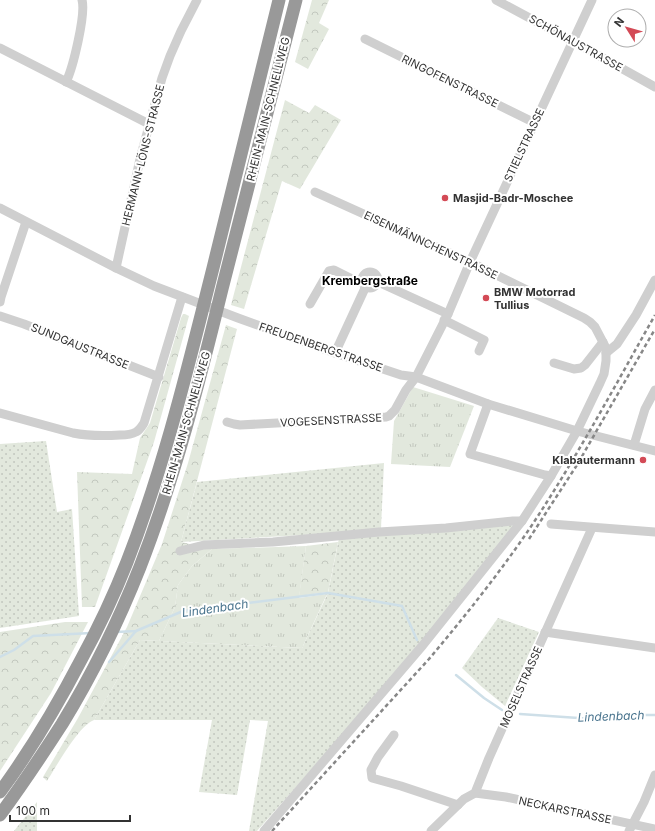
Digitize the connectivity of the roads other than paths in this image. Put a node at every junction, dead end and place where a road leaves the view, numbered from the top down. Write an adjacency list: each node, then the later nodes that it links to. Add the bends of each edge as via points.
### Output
1 (82, 0): 10 (street, via 82,20)
2 (197, 0): 13 (street, HERMANN-LÖNS-STRASSE, via 170,56)
3 (279, 0): 53 (highway, RHEIN-MAIN-SCHNELLWEG, via 180,397 141,523 92,640 51,715)
4 (296, 0): 56 (highway, RHEIN-MAIN-SCHNELLWEG, via 216,316 181,444 154,527 123,606 85,683 63,722)
5 (496, 0): 8 (street, SCHÖNAUSTRASSE)
6 (592, 0): 8 (street, STIELSTRASSE)
7 (365, 39): 12 (street, RINGOFENSTRASSE)
8 (572, 41): 11 (street, SCHÖNAUSTRASSE); 12 (street, STIELSTRASSE)
9 (0, 48): 10 (street)
10 (66, 82): 13 (street)
11 (655, 87)
12 (535, 123): 17 (street, STIELSTRASSE)
13 (149, 124): 18 (street, HERMANN-LÖNS-STRASSE)
14 (315, 192): 17 (street, EISENMÄNNCHENSTRASSE)
15 (0, 208): 16 (street, FREUDENBERGSTRASSE)
16 (26, 222): 18 (street, FREUDENBERGSTRASSE); 23 (street)
17 (470, 262): 26 (street, STIELSTRASSE); 27 (street, EISENMÄNNCHENSTRASSE, via 584,318 595,327)
18 (116, 268): 22 (street, FREUDENBERGSTRASSE)
19 (655, 280): 30 (street, via 617,344)
20 (378, 282): 21 (street, via 373,287); 21 (street, via 376,274 369,272 364,276); 26 (street)
21 (365, 284): 24 (street, via 334,270 329,271); 29 (street)
22 (185, 298): 29 (street, FREUDENBERGSTRASSE); 32 (street)
23 (0, 302)
24 (310, 304)
25 (0, 316): 32 (street, SUNDGAUSTRASSE)
26 (446, 317): 28 (street, via 484,340); 33 (street, STIELSTRASSE)
27 (603, 342): 30 (street, EISENMÄNNCHENSTRASSE); 31 (street, via 581,368 574,370)
28 (479, 351)
29 (335, 353): 33 (street, FREUDENBERGSTRASSE)
30 (606, 353): 38 (street, EISENMÄNNCHENSTRASSE, via 604,374)
31 (554, 363)
32 (158, 377): 36 (street, via 144,423 135,433 83,435)
33 (416, 377): 35 (street, FREUDENBERGSTRASSE); 37 (street, VOGESENSTRASSE, via 395,410 386,417 240,425)
34 (655, 390): 39 (street, via 645,409)
35 (488, 404): 38 (street, FREUDENBERGSTRASSE); 41 (street, via 470,454)
36 (0, 413)
37 (227, 422)
38 (577, 431): 39 (street, FREUDENBERGSTRASSE); 41 (street, EISENMÄNNCHENSTRASSE)
39 (634, 446): 40 (street, FREUDENBERGSTRASSE)
40 (655, 451)
41 (551, 476): 42 (street, EISENMÄNNCHENSTRASSE)
42 (522, 521): 46 (street, via 273,542 204,545); 59 (street, EISENMÄNNCHENSTRASSE, via 423,645)
43 (551, 524): 44 (street)
44 (592, 528): 45 (street); 47 (street, MOSELSTRASSE)
45 (655, 532)
46 (180, 551)
47 (545, 632): 48 (street); 49 (street, MOSELSTRASSE)
48 (655, 648)
49 (515, 699): 50 (street); 54 (street, MOSELSTRASSE)
50 (525, 702)
51 (394, 736): 55 (street, via 371,770 372,778)
52 (655, 775): 57 (street)
53 (0, 792)
54 (475, 793): 55 (street); 57 (street, NECKARSTRASSE, via 506,797)
55 (458, 805): 60 (street)
56 (0, 815)
57 (631, 828): 58 (street, NECKARSTRASSE)
58 (655, 829)
59 (264, 831)
60 (431, 831)

